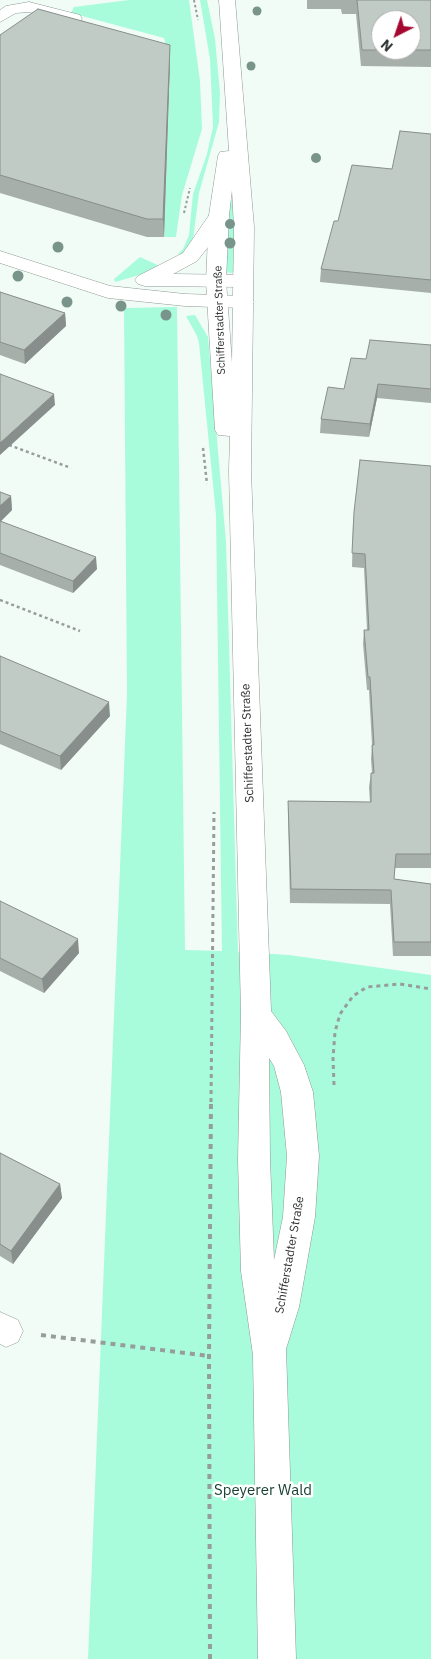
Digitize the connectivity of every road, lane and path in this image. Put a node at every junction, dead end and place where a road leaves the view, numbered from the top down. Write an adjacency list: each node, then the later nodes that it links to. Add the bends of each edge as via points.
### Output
1 (194, 0): 5 (path)
2 (227, 0): 6 (main road, Schifferstadter Straße)
3 (0, 17): 4 (main road, via 12,9 29,7)
4 (93, 25)
5 (199, 26)
6 (234, 106): 9 (main road, Schifferstadter Straße); 14 (main road, Schifferstadter Straße, via 244,227)
7 (193, 179): 8 (path)
8 (184, 214)
9 (219, 215): 11 (main road, via 190,257); 13 (main road, Schifferstadter Straße)
10 (0, 257): 12 (main road)
11 (148, 280): 12 (main road); 13 (main road)
12 (91, 287): 13 (main road, via 131,295)
13 (217, 291): 14 (main road); 18 (main road, Schifferstadter Straße, via 225,426)
14 (244, 292): 18 (main road, Schifferstadter Straße)
15 (9, 445): 17 (path)
16 (203, 446): 19 (path)
17 (71, 468)
18 (240, 471): 23 (main road, Schifferstadter Straße)
19 (208, 494)
20 (0, 600): 21 (path)
21 (80, 631)
22 (214, 807): 26 (path)
23 (256, 1014): 25 (main road, Schifferstadter Straße, via 254,1160 258,1271); 25 (main road, Schifferstadter Straße, via 289,1065 297,1092 303,1156 299,1217)
24 (3, 1329): 26 (path)
25 (270, 1355): 28 (main road, Schifferstadter Straße)
26 (210, 1356): 27 (path)
27 (210, 1659)
28 (277, 1659)

